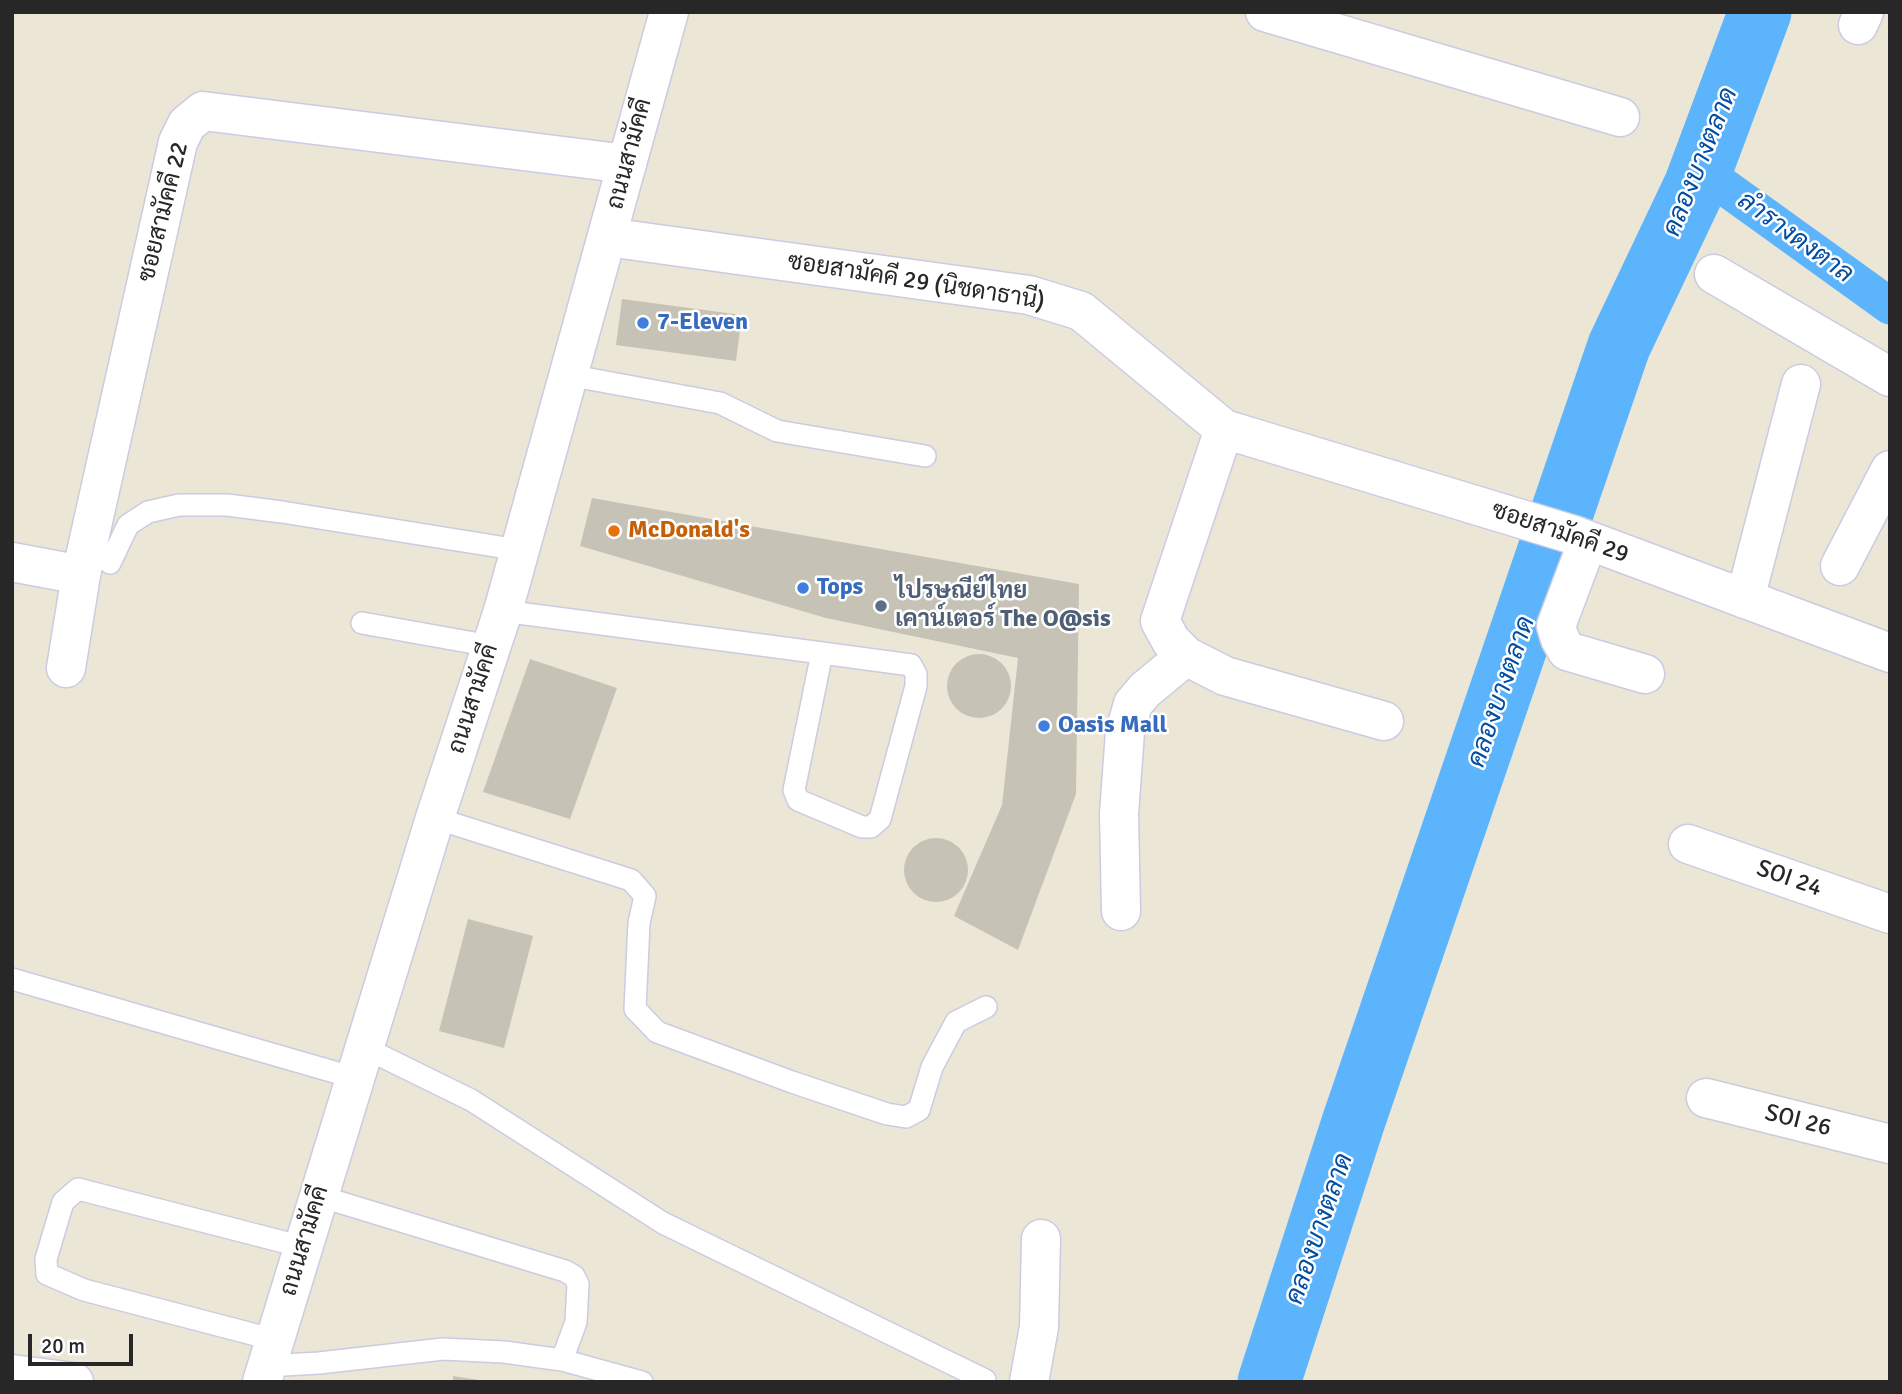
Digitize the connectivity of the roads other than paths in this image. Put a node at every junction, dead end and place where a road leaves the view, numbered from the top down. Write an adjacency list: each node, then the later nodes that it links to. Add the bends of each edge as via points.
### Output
1 (669, 12): 4 (street, ถนนสามัคคี)
2 (1265, 12): 3 (street)
3 (1620, 117)
4 (627, 164): 5 (street, ถนนสามัคคี); 17 (street, ซอยสามัคคี 22, via 203,111 187,124 178,142)
5 (607, 237): 7 (street, ถนนสามัคคี); 10 (street, ซอยสามัคคี 29 (นิชดาธานี), via 1028,295 1081,311)
6 (1713, 274): 8 (street)
7 (568, 376): 11 (lane, via 720,403 777,431); 14 (street, ถนนสามัคคี)
8 (1890, 377)
9 (1801, 384): 18 (street)
10 (1224, 429): 13 (street, ซอยสามัคคี 29); 24 (street, via 1160,621)
11 (925, 456)
12 (1890, 470): 16 (street)
13 (1581, 538): 18 (street, ซอยสามัคคี 29); 26 (street, via 1556,626 1560,639 1566,651)
14 (519, 550): 17 (lane, via 282,512 179,505 148,512 128,525); 19 (street, ถนนสามัคคี)
15 (12, 562): 17 (street)
16 (1840, 566)
17 (95, 569): 25 (street, ซอยสามัคคี 22)
18 (1745, 599): 23 (street, ซอยสามัคคี 29)
19 (503, 611): 21 (street, ถนนสามัคคี); 22 (lane)
20 (362, 623): 21 (lane)
21 (491, 646): 28 (street, ถนนสามัคคี)
22 (822, 653): 22 (lane, via 911,665 916,674 880,819 871,827 798,800 794,790)
23 (1890, 653)
24 (1186, 656): 27 (street, via 1225,676); 30 (street, via 1133,704 1125,732 1119,814)
25 (66, 668)
26 (1645, 674)
27 (1384, 721)
28 (435, 818): 33 (lane, via 631,880 645,896 639,923 635,1009 657,1032 792,1082 906,1117 919,1110 932,1067 956,1022); 34 (street, ถนนสามัคคี)
29 (1688, 844): 31 (street, SOI 24)
30 (1121, 911)
31 (1890, 914)
32 (12, 979): 34 (lane)
33 (986, 1007)
34 (360, 1063): 37 (street, ถนนสามัคคี); 43 (lane, via 471,1100 663,1223)
35 (1706, 1098): 36 (street, SOI 26)
36 (1890, 1144)
37 (319, 1196): 39 (street, ถนนสามัคคี); 40 (lane, via 574,1276 579,1288 576,1322)
38 (1041, 1239): 46 (street, via 1039,1327)
39 (303, 1248): 41 (street, ถนนสามัคคี); 41 (lane, via 78,1189 63,1202 46,1259 47,1274)
40 (562, 1360): 41 (lane, via 443,1349 319,1363); 45 (lane)
41 (268, 1362)
42 (12, 1374): 44 (street)
43 (985, 1380)
44 (74, 1382)
45 (642, 1382)
46 (1029, 1382)

